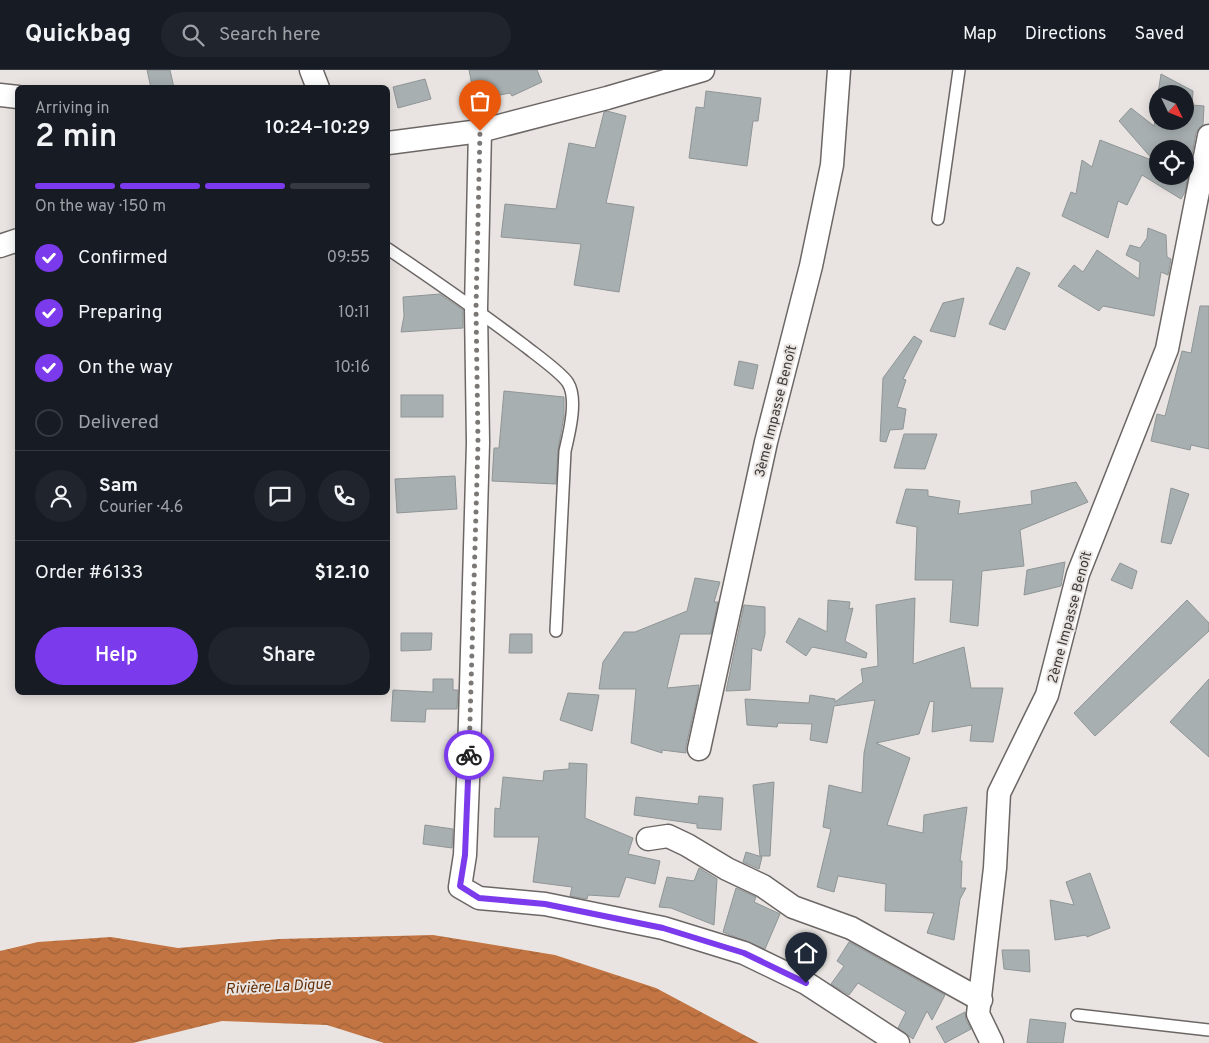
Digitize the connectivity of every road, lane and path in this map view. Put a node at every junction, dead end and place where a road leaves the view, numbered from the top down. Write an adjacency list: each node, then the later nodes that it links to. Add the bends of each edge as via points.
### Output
1 (311, 70): 5 (street)
2 (703, 70): 8 (street)
3 (839, 70): 17 (street, 3ème Impasse Benoît, via 832,165)
4 (959, 70): 11 (lane)
5 (317, 85)
6 (0, 95): 7 (street)
7 (15, 97)
8 (480, 131): 10 (street); 15 (street)
9 (1209, 136): 19 (street, 2ème Impasse Benoît, via 1167,349 1078,574 1047,695 999,793 996,868)
10 (390, 143)
11 (938, 219)
12 (15, 241): 13 (street)
13 (0, 246)
14 (390, 250): 15 (lane)
15 (476, 308): 16 (lane, via 542,359 568,383 573,397 565,451); 22 (street, via 477,462 469,756 465,855 460,886 479,898 545,904 663,928 744,953 806,983)
16 (556, 631)
17 (698, 749)
18 (648, 839): 19 (street, via 668,836 681,842 727,870 763,886 793,907 851,928)
19 (981, 1000): 23 (street, 2ème Impasse Benoît, via 978,1014)
20 (1077, 1015): 21 (lane)
21 (1209, 1030)
22 (898, 1043)
23 (992, 1043)

